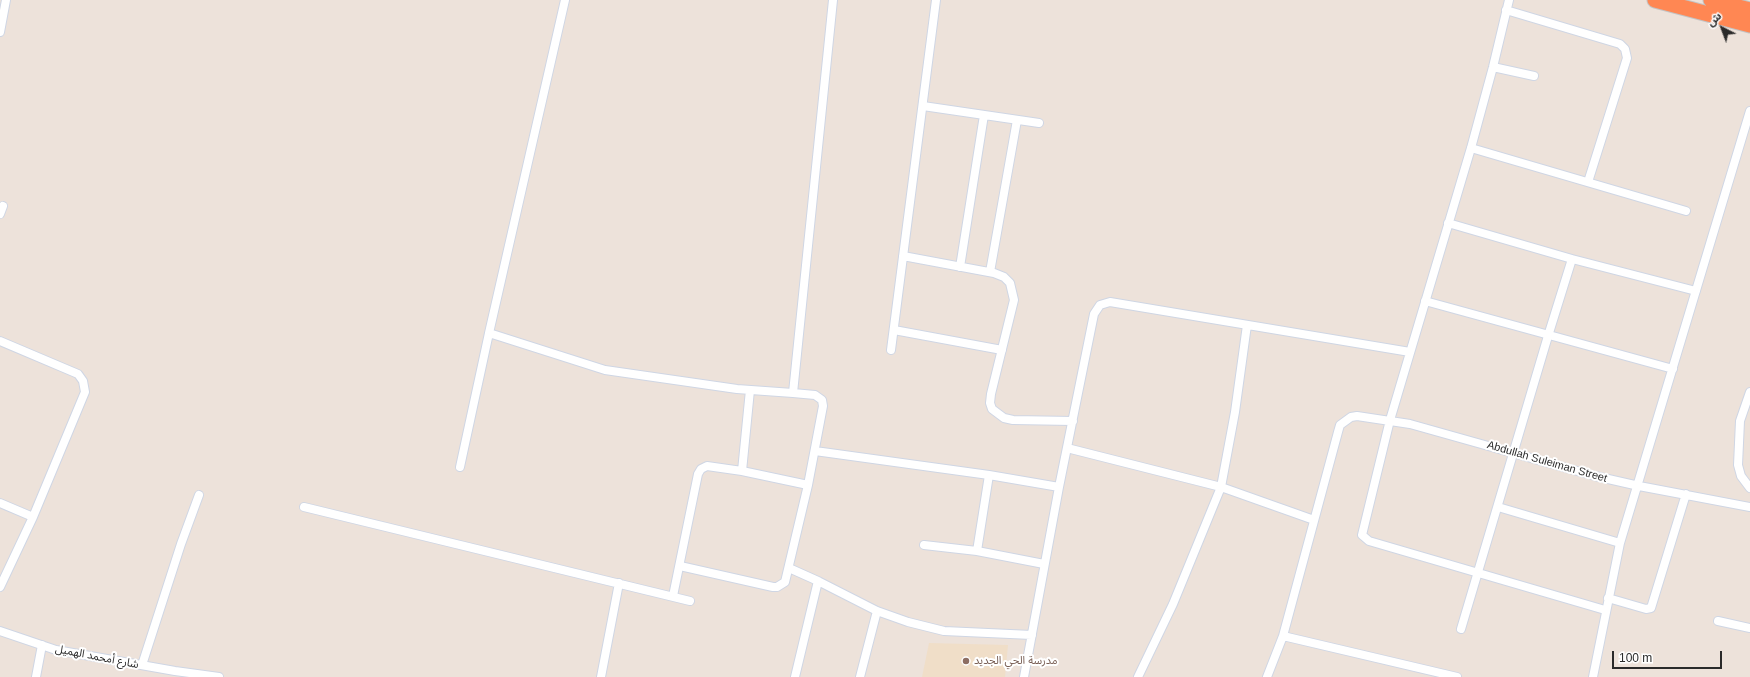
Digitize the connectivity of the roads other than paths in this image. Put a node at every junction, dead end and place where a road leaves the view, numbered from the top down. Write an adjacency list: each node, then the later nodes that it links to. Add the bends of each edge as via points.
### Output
1 (6, 0): 11 (street)
2 (565, 0): 31 (street)
3 (833, 0): 40 (street)
4 (936, 0): 14 (street)
5 (1509, 0): 8 (street)
6 (1655, 0): 10 (highway)
7 (1711, 0): 9 (highway)
8 (1506, 10): 12 (street); 20 (street, via 1620,44 1625,49 1626,58)
9 (1750, 10)
10 (1750, 25)
11 (0, 32)
12 (1493, 67): 13 (street); 19 (street)
13 (1534, 76)
14 (923, 106): 16 (street); 23 (street)
15 (1750, 111): 27 (street)
16 (984, 115): 17 (street); 25 (street)
17 (1017, 120): 18 (street); 26 (street)
18 (1039, 124)
19 (1471, 148): 20 (street); 22 (street)
20 (1588, 182): 21 (street)
21 (1686, 211)
22 (1448, 223): 24 (street); 28 (street)
23 (903, 256): 25 (street); 30 (street)
24 (1572, 259): 27 (street); 32 (street)
25 (960, 267): 26 (street)
26 (990, 272): 35 (street, via 1004,277 1013,291 1014,300)
27 (1696, 290): 37 (street)
28 (1425, 301): 32 (street); 36 (street)
29 (1247, 325): 36 (street); 42 (street, via 1110,302 1100,305 1094,314); 50 (street, via 1235,412)
30 (894, 330): 34 (street); 35 (street)
31 (488, 334): 38 (street, via 605,370); 46 (street)
32 (1548, 336): 37 (street); 45 (street)
33 (0, 341): 60 (street, via 67,368 78,374 83,381 85,392)
34 (891, 350)
35 (1002, 350): 42 (street, via 990,403 996,414 1013,420)
36 (1410, 352): 41 (street)
37 (1673, 369): 51 (street)
38 (750, 390): 40 (street); 47 (street)
39 (1750, 392): 53 (street, via 1740,421 1738,465 1741,476)
40 (793, 393): 44 (street, via 815,395 823,403)
41 (1390, 420): 45 (street, Abdullah Suleiman Street); 61 (street, Abdullah Suleiman Street, via 1357,416 1346,420 1338,432); 68 (street, via 1362,531 1363,537 1369,541)
42 (1073, 421): 43 (street)
43 (1067, 448): 50 (street); 52 (street)
44 (815, 451): 48 (street); 49 (street)
45 (1514, 452): 51 (street, Abdullah Suleiman Street); 58 (street)
46 (460, 467)
47 (742, 471): 49 (street); 66 (street, via 707,466 699,472)
48 (989, 475): 52 (street); 64 (street)
49 (808, 485): 67 (street)
50 (1221, 486): 61 (street); 91 (street, via 1173,604)
51 (1639, 486): 54 (street, Abdullah Suleiman Street); 62 (street)
52 (1059, 487): 65 (street)
53 (1750, 488)
54 (1686, 494): 59 (street, Abdullah Suleiman Street); 73 (street, via 1651,608 1646,610)
55 (198, 495): 84 (street)
56 (0, 503): 60 (street)
57 (304, 507): 70 (street)
58 (1498, 507): 62 (street); 68 (street)
59 (1750, 507)
60 (33, 517): 71 (street)
61 (1314, 520): 82 (street)
62 (1620, 543): 73 (street)
63 (924, 545): 64 (street)
64 (977, 551): 65 (street)
65 (1044, 564): 81 (street)
66 (680, 566): 67 (street, via 773,587 784,582); 72 (street)
67 (789, 568): 69 (street)
68 (1478, 573): 75 (street); 79 (street)
69 (818, 581): 76 (street); 88 (street)
70 (619, 583): 72 (street); 87 (street)
71 (0, 587)
72 (673, 596): 74 (street)
73 (1608, 598): 75 (street)
74 (690, 601)
75 (1605, 610): 94 (street)
76 (877, 611): 81 (street, via 944,631); 89 (street)
77 (1718, 621): 78 (street)
78 (1750, 628)
79 (1461, 629)
80 (0, 631): 83 (street, شارع أمحمد الهميل)
81 (1032, 635): 90 (street)
82 (1283, 636): 92 (street); 93 (street)
83 (42, 645): 84 (street, شارع أمحمد الهميل, via 56,650); 85 (street)
84 (142, 665): 86 (street, شارع أمحمد الهميل)
85 (36, 677)
86 (219, 677)
87 (601, 677)
88 (795, 677)
89 (860, 677)
90 (1024, 677)
91 (1138, 677)
92 (1267, 677)
93 (1457, 677)
94 (1593, 677)

